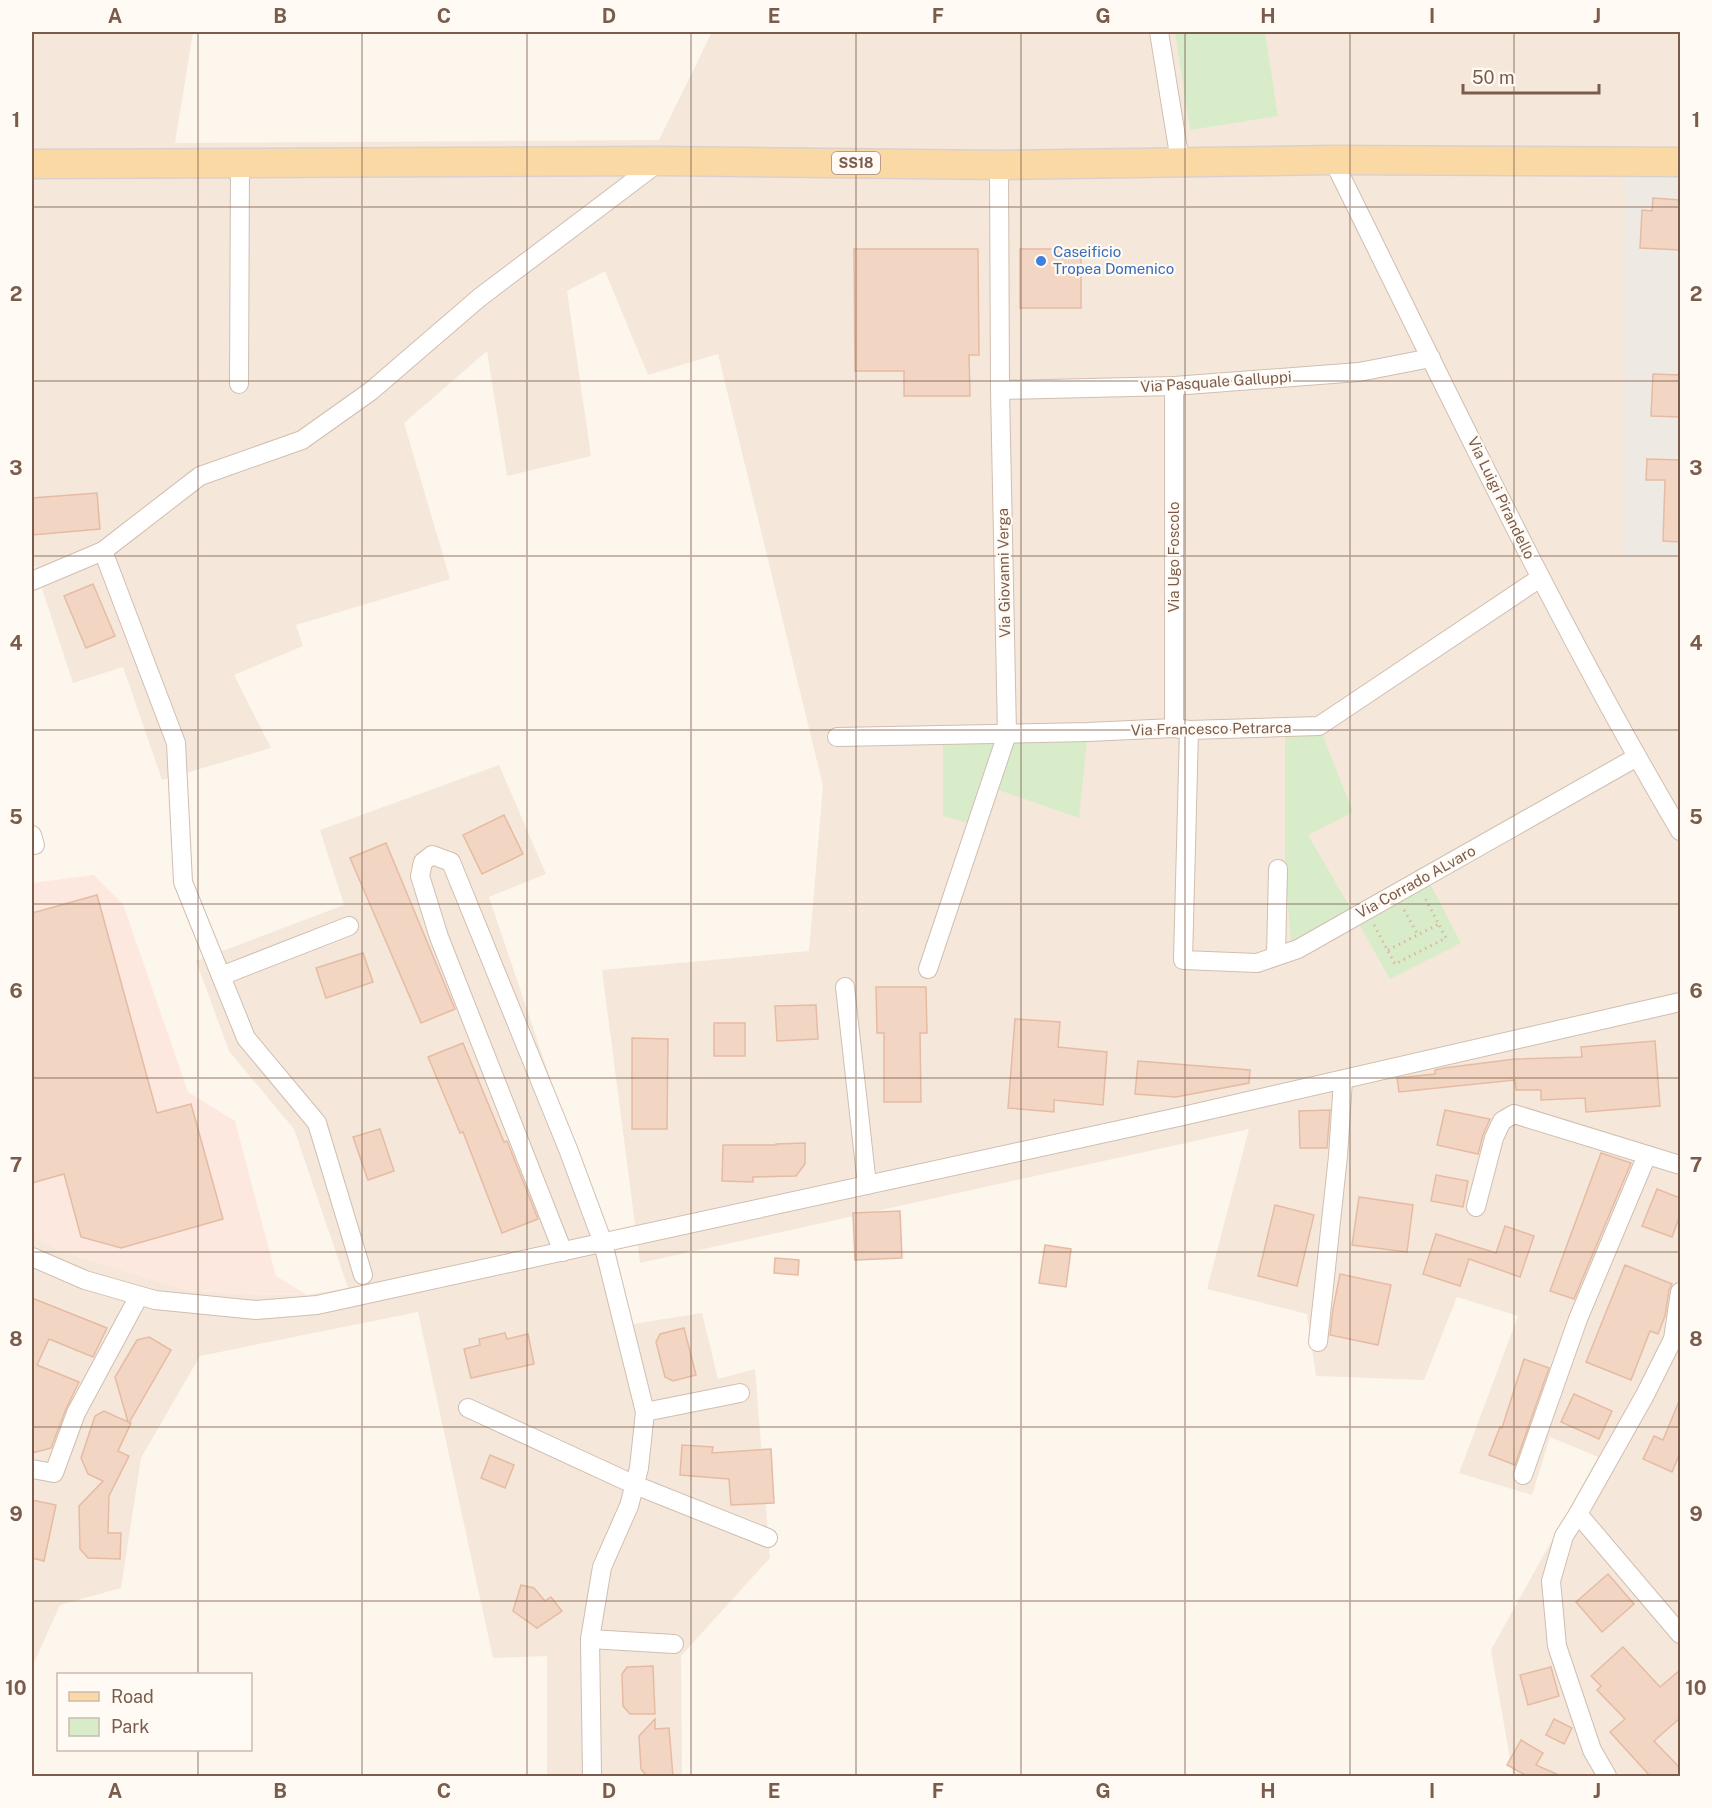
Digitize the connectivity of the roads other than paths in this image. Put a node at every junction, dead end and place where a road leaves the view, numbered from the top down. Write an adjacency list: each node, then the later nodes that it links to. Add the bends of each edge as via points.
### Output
1 (1159, 32): 4 (street)
2 (1333, 160): 4 (main road, SS18); 5 (main road, SS18); 9 (street, Via Luigi Pirandello)
3 (660, 161): 6 (main road, SS18); 8 (main road, SS18); 13 (street, via 479,298 371,391 302,440 200,476)
4 (1180, 161): 8 (main road, SS18)
5 (1680, 162)
6 (240, 163): 7 (main road, SS18); 10 (street)
7 (32, 164)
8 (999, 165): 12 (street, Via Giovanni Verga)
9 (1431, 358): 11 (street, Via Pasquale Galluppi, via 1359,372); 14 (street, Via Luigi Pirandello)
10 (239, 384)
11 (1174, 386): 12 (street, Via Pasquale Galluppi); 16 (street, Via Ugo Foscolo)
12 (1000, 390): 17 (street, Via Giovanni Verga)
13 (103, 551): 15 (street); 26 (street, via 176,743 183,882)
14 (1540, 578): 16 (street, Via Francesco Petrarca, via 1319,726); 19 (street, Via Luigi Pirandello)
15 (32, 581)
16 (1181, 729): 17 (street, Via Francesco Petrarca); 24 (street, Via Ugo Foscolo)
17 (1007, 734): 18 (street, Via Francesco Petrarca); 25 (street, Via Giovanni Verga)
18 (837, 737)
19 (1637, 757): 20 (street, Via Luigi Pirandello); 23 (street, Via Corrado ALvaro, via 1298,949)
20 (1680, 831)
21 (1278, 869): 23 (street)
22 (349, 926): 26 (street)
23 (1276, 956): 24 (street, Via Corrado ALvaro, via 1257,963)
24 (1183, 960)
25 (928, 969)
26 (221, 976): 37 (street, via 246,1038 317,1124)
27 (845, 987): 32 (street)
28 (1680, 1002): 29 (street)
29 (1343, 1080): 32 (street); 41 (street)
30 (1647, 1155): 31 (street); 33 (street, via 1514,1114 1502,1121 1494,1138); 46 (street, via 1578,1319)
31 (1680, 1165)
32 (867, 1185): 34 (street)
33 (1476, 1207)
34 (603, 1243): 35 (street); 35 (street, via 451,862 432,855 423,862 420,876 439,937); 44 (street)
35 (563, 1252): 39 (street, via 317,1305 256,1310)
36 (32, 1257): 39 (street, via 85,1280)
37 (363, 1275)
38 (1680, 1292): 40 (street)
39 (139, 1296): 45 (street, via 76,1413 54,1473)
40 (1677, 1340): 48 (street)
41 (1318, 1341)
42 (740, 1393): 44 (street)
43 (468, 1408): 47 (street)
44 (645, 1412): 47 (street)
45 (32, 1469)
46 (1523, 1475)
47 (635, 1485): 49 (street); 51 (street, via 602,1567)
48 (1578, 1514): 50 (street); 54 (street, via 1564,1536 1551,1581 1557,1646 1592,1750)
49 (768, 1538)
50 (1680, 1634)
51 (590, 1639): 52 (street); 53 (street)
52 (674, 1644)
53 (592, 1776)
54 (1607, 1776)

